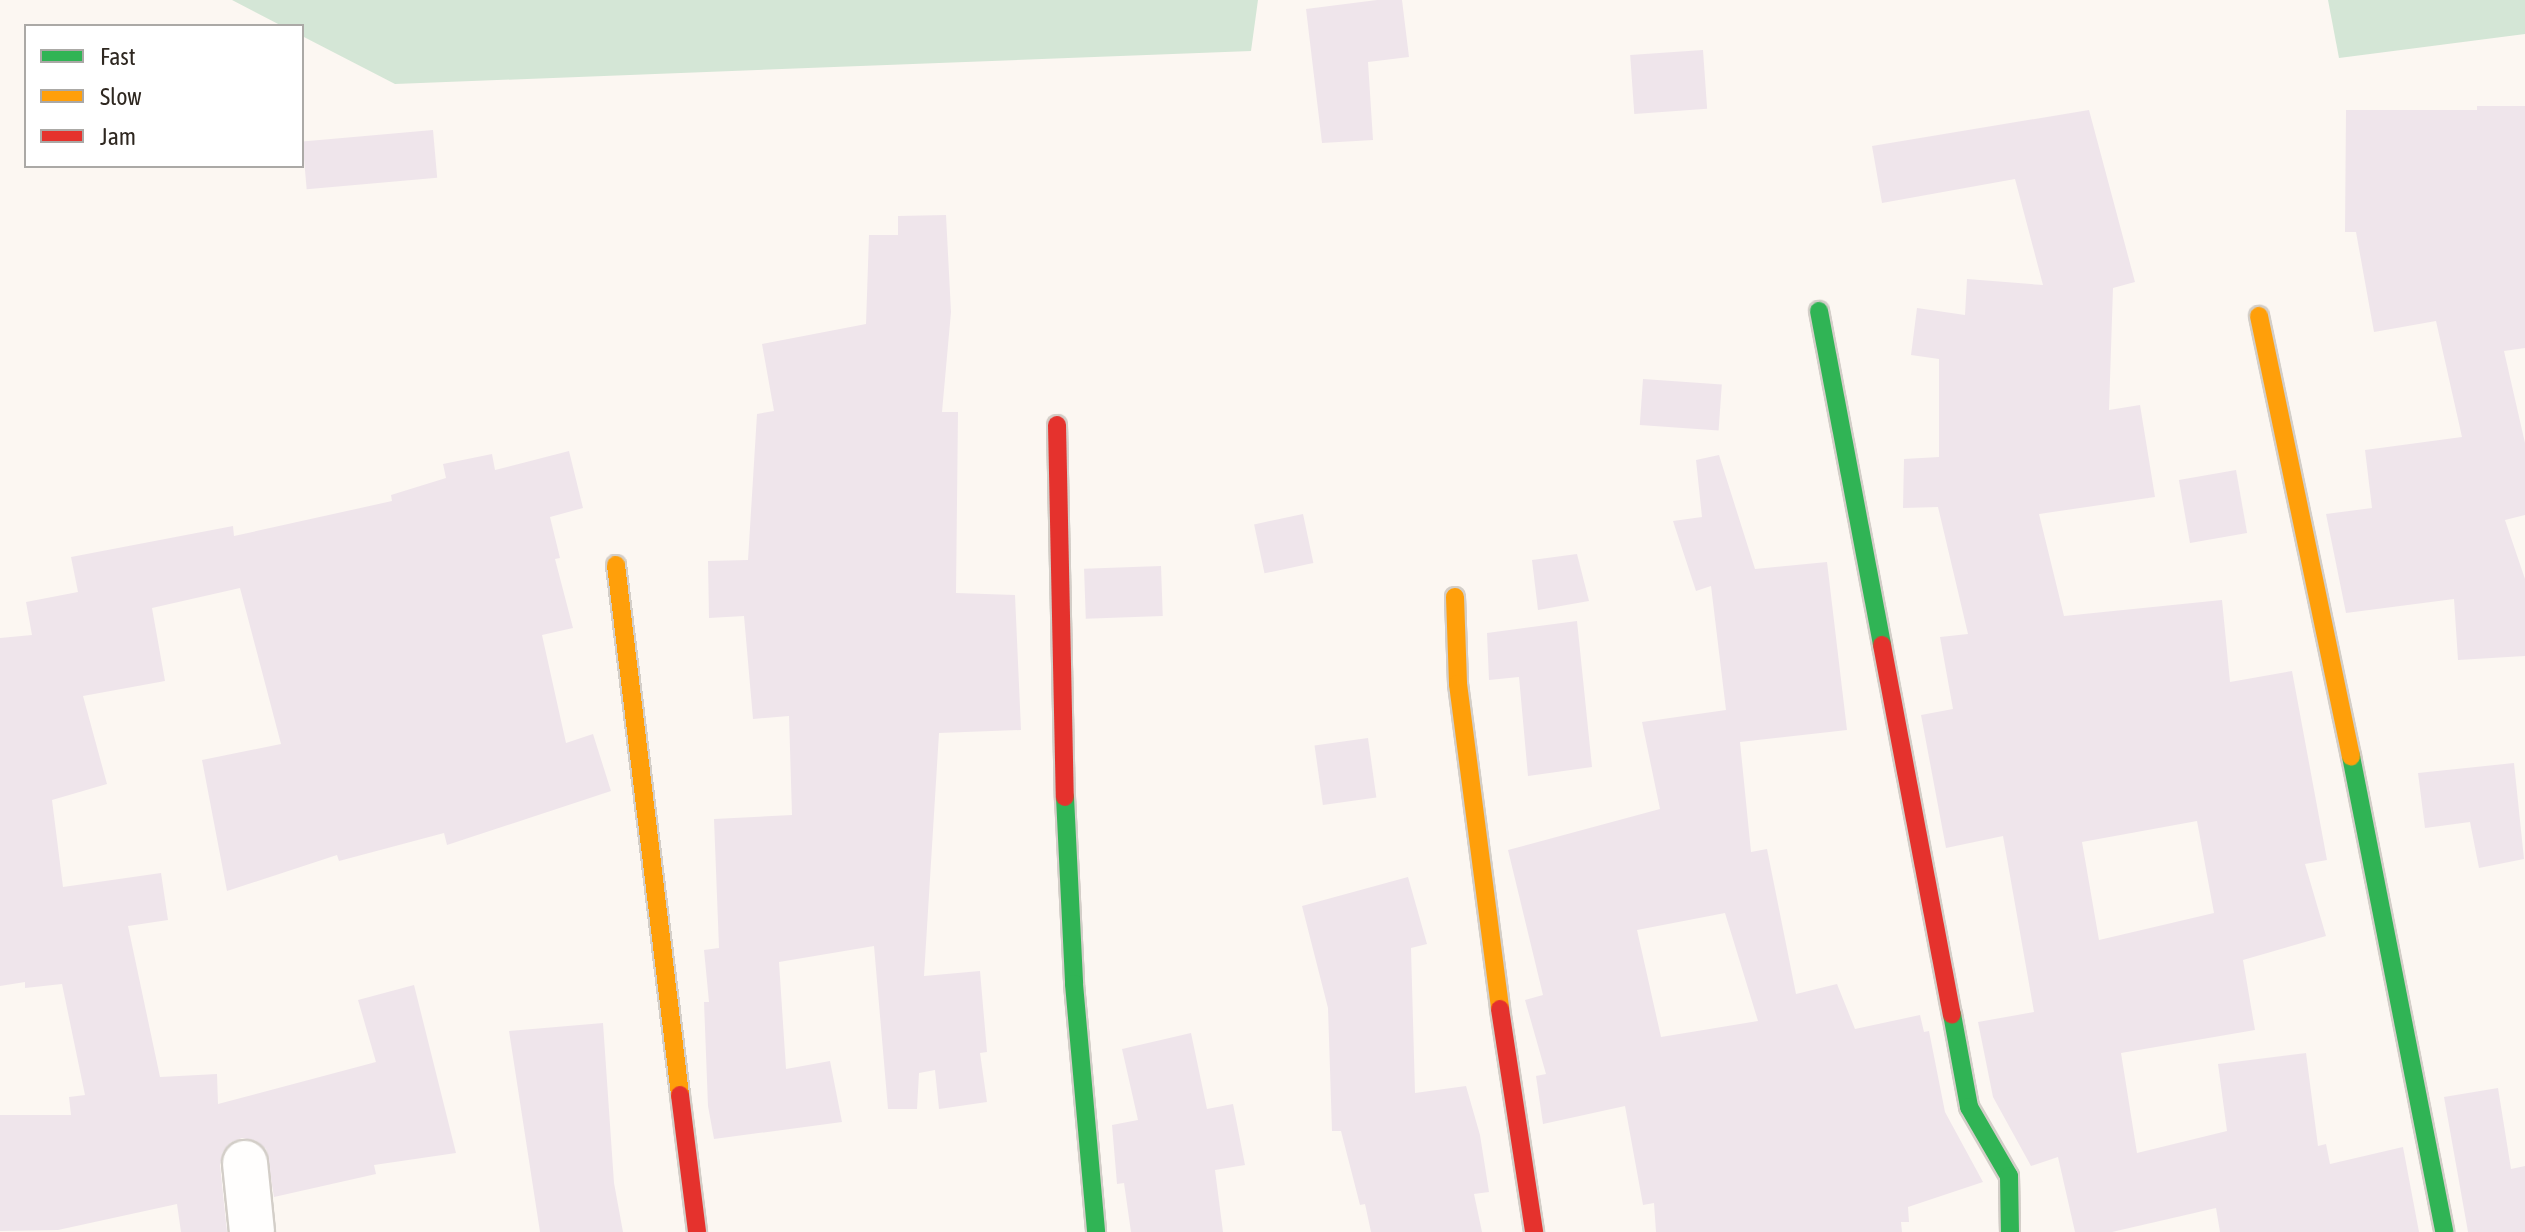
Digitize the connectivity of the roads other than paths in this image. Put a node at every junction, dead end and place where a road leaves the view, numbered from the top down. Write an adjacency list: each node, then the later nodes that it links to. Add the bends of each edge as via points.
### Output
1 (1819, 311): 11 (street, via 1969,1107 2009,1176)
2 (2259, 316): 12 (street, via 2391,949)
3 (1057, 425): 9 (street, via 1061,713 1074,984)
4 (616, 565): 8 (street)
5 (1455, 597): 10 (street, via 1458,684)
6 (245, 1163): 7 (street)
7 (252, 1232)
8 (697, 1232)
9 (1096, 1232)
10 (1534, 1232)
11 (2010, 1232)
12 (2444, 1232)

